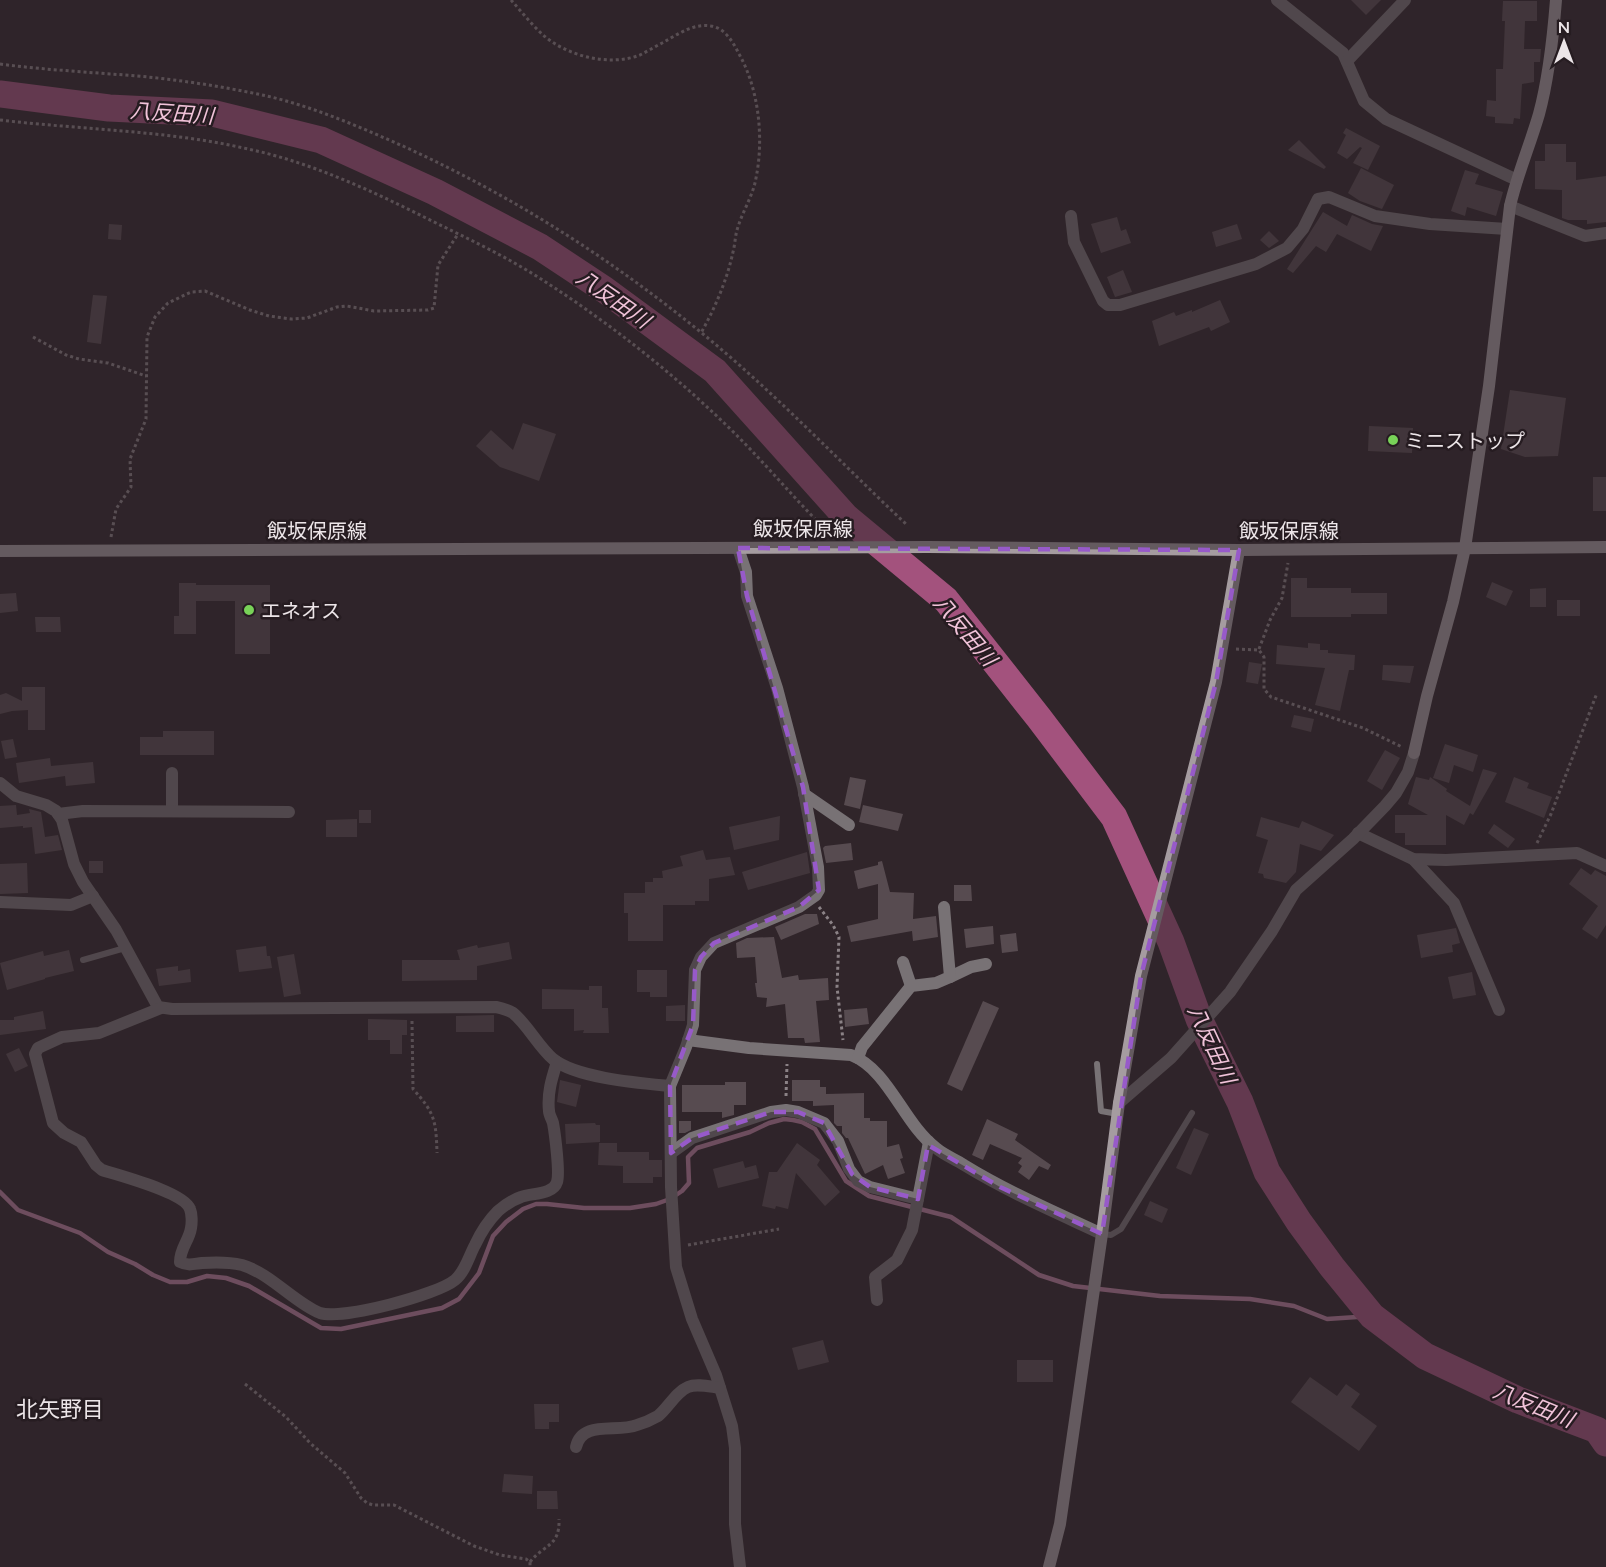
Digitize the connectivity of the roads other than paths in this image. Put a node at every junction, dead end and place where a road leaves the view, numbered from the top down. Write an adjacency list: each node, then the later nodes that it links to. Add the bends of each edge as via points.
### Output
1 (1277, 0): 4 (street, via 1343,53)
2 (1405, 0): 4 (street)
3 (1556, 0): 5 (street, via 1540,111)
4 (1347, 61): 5 (street, via 1364,101 1386,119)
5 (1517, 180): 6 (street)
6 (1510, 207): 8 (street); 9 (street, via 1585,236)
7 (1071, 216): 8 (street, via 1074,242 1108,305 1120,305 1256,264 1287,248 1303,229 1318,199 1329,196 1375,216)
8 (1507, 229): 12 (street)
9 (1606, 233)
10 (1606, 547): 12 (street, 飯坂保原線)
11 (738, 548): 13 (street, 飯坂保原線); 14 (street, 飯坂保原線); 17 (street, via 746,572 747,596 777,688)
12 (1466, 548): 14 (street, 飯坂保原線); 22 (street, via 1407,772 1396,792)
13 (0, 550)
14 (1239, 550): 41 (street, via 1216,682 1141,976)
15 (172, 773): 18 (street)
16 (0, 783): 20 (street, via 16,796 46,805)
17 (804, 794): 21 (street); 36 (street, via 819,890 799,907 707,949 695,970 694,1012)
18 (172, 811): 19 (street); 20 (street)
19 (289, 812)
20 (58, 814): 25 (street, via 74,864)
21 (849, 825)
22 (1358, 833): 23 (street); 41 (street, via 1296,890 1230,992 1171,1058)
23 (1413, 859): 24 (street, via 1577,853); 35 (street, via 1454,903)
24 (1606, 866)
25 (93, 896): 26 (street, via 71,904); 28 (street)
26 (0, 902)
27 (944, 907): 32 (street)
28 (126, 948): 29 (lane); 34 (street)
29 (82, 960)
30 (903, 962): 33 (street)
31 (986, 964): 32 (street)
32 (950, 976): 33 (street, via 936,983)
33 (911, 986): 37 (street, via 862,1047)
34 (161, 1008): 38 (street, via 496,1007 513,1013); 38 (street, via 99,1033 62,1037 38,1048 36,1066 53,1124 81,1142 102,1170 164,1190 185,1202 190,1209 191,1230 180,1251 180,1262 246,1266 319,1312 333,1315 354,1313 444,1288 457,1279 496,1213 522,1196 555,1187 558,1180 549,1101)
35 (1499, 1010)
36 (688, 1040): 37 (street); 40 (street)
37 (858, 1058): 43 (street, via 876,1073)
38 (557, 1062): 40 (street, via 589,1074)
39 (1097, 1064): 41 (lane, via 1101,1111)
40 (670, 1086): 44 (street)
41 (1118, 1108): 46 (street)
42 (1192, 1113): 46 (lane, via 1121,1229 1111,1235)
43 (929, 1142): 45 (street); 46 (street, via 1000,1187)
44 (671, 1154): 45 (street, via 692,1138 771,1112 798,1112 824,1123 858,1181); 48 (street, via 676,1267)
45 (917, 1206): 47 (street, via 912,1230 897,1260 875,1277)
46 (1102, 1234): 51 (street, via 1060,1524)
47 (877, 1300)
48 (720, 1388): 49 (street, via 687,1387 649,1421 630,1428 594,1430 583,1434); 50 (street, via 735,1448 735,1524)
49 (576, 1447)
50 (740, 1567)
51 (1049, 1567)

